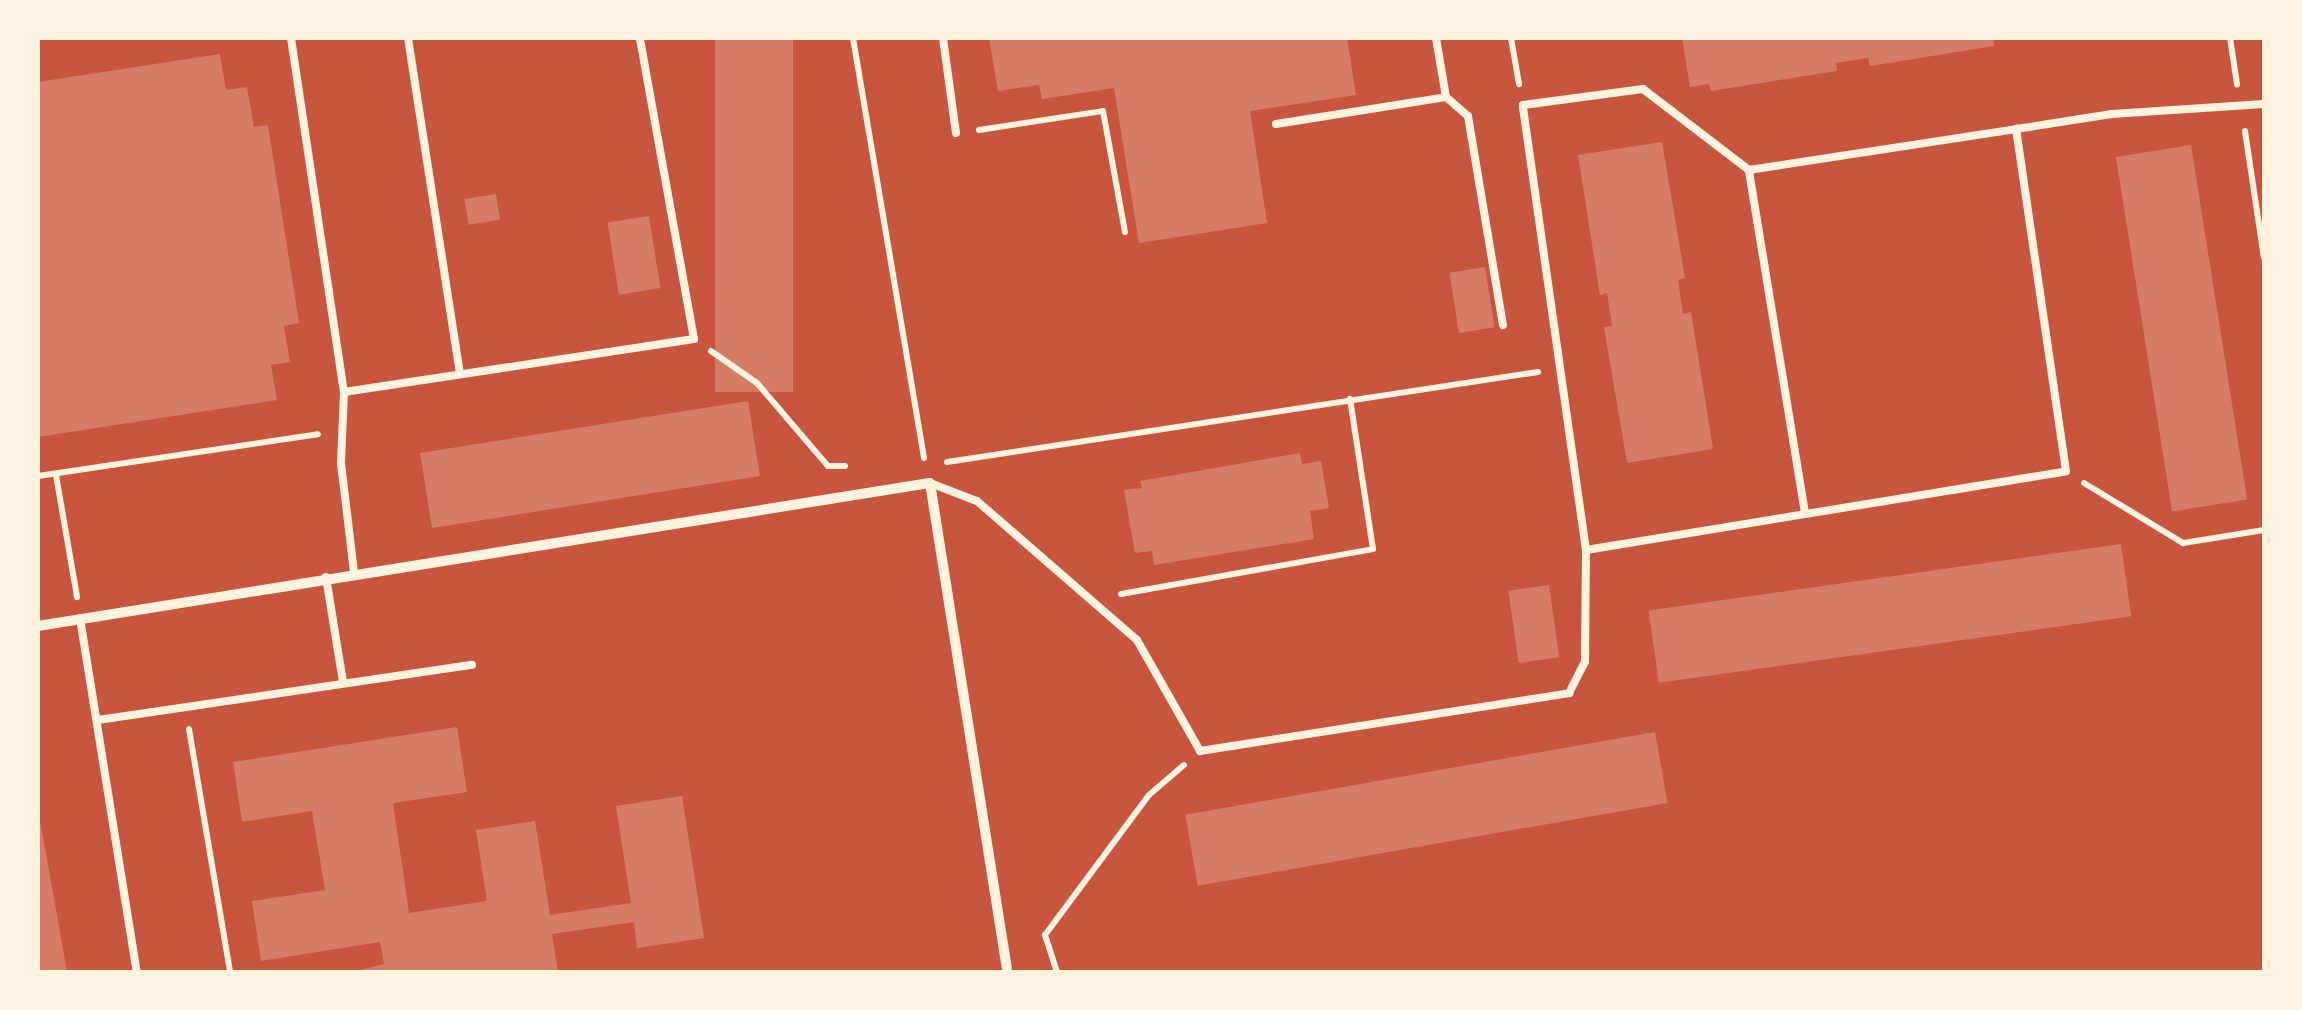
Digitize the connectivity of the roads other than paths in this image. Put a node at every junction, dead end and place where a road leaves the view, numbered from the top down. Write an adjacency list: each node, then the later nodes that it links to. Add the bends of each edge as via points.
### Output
1 (291, 38): 14 (lane)
2 (408, 38): 13 (lane)
3 (640, 38): 13 (lane, via 694,339)
4 (943, 38): 10 (lane)
5 (1436, 38): 6 (lane)
6 (1446, 97): 8 (lane); 12 (lane, via 1468,116)
7 (2264, 104): 9 (lane, via 2112,114)
8 (1276, 124)
9 (2016, 129): 11 (lane); 16 (lane, via 2066,471)
10 (956, 133)
11 (1749, 170): 16 (lane); 17 (lane, via 1643,88 1523,104)
12 (1502, 325)
13 (460, 374): 14 (lane)
14 (344, 392): 18 (lane)
15 (930, 484): 17 (lane, via 976,501 1137,640 1200,751 1570,693 1585,662); 18 (street); 25 (street)
16 (1805, 513): 17 (lane)
17 (1586, 550)
18 (354, 572): 19 (street)
19 (326, 577): 20 (street); 23 (lane)
20 (80, 618): 21 (street); 24 (lane)
21 (38, 626)
22 (472, 666): 23 (lane)
23 (343, 682): 24 (lane)
24 (98, 720): 26 (lane)
25 (1007, 968)
26 (137, 972)

